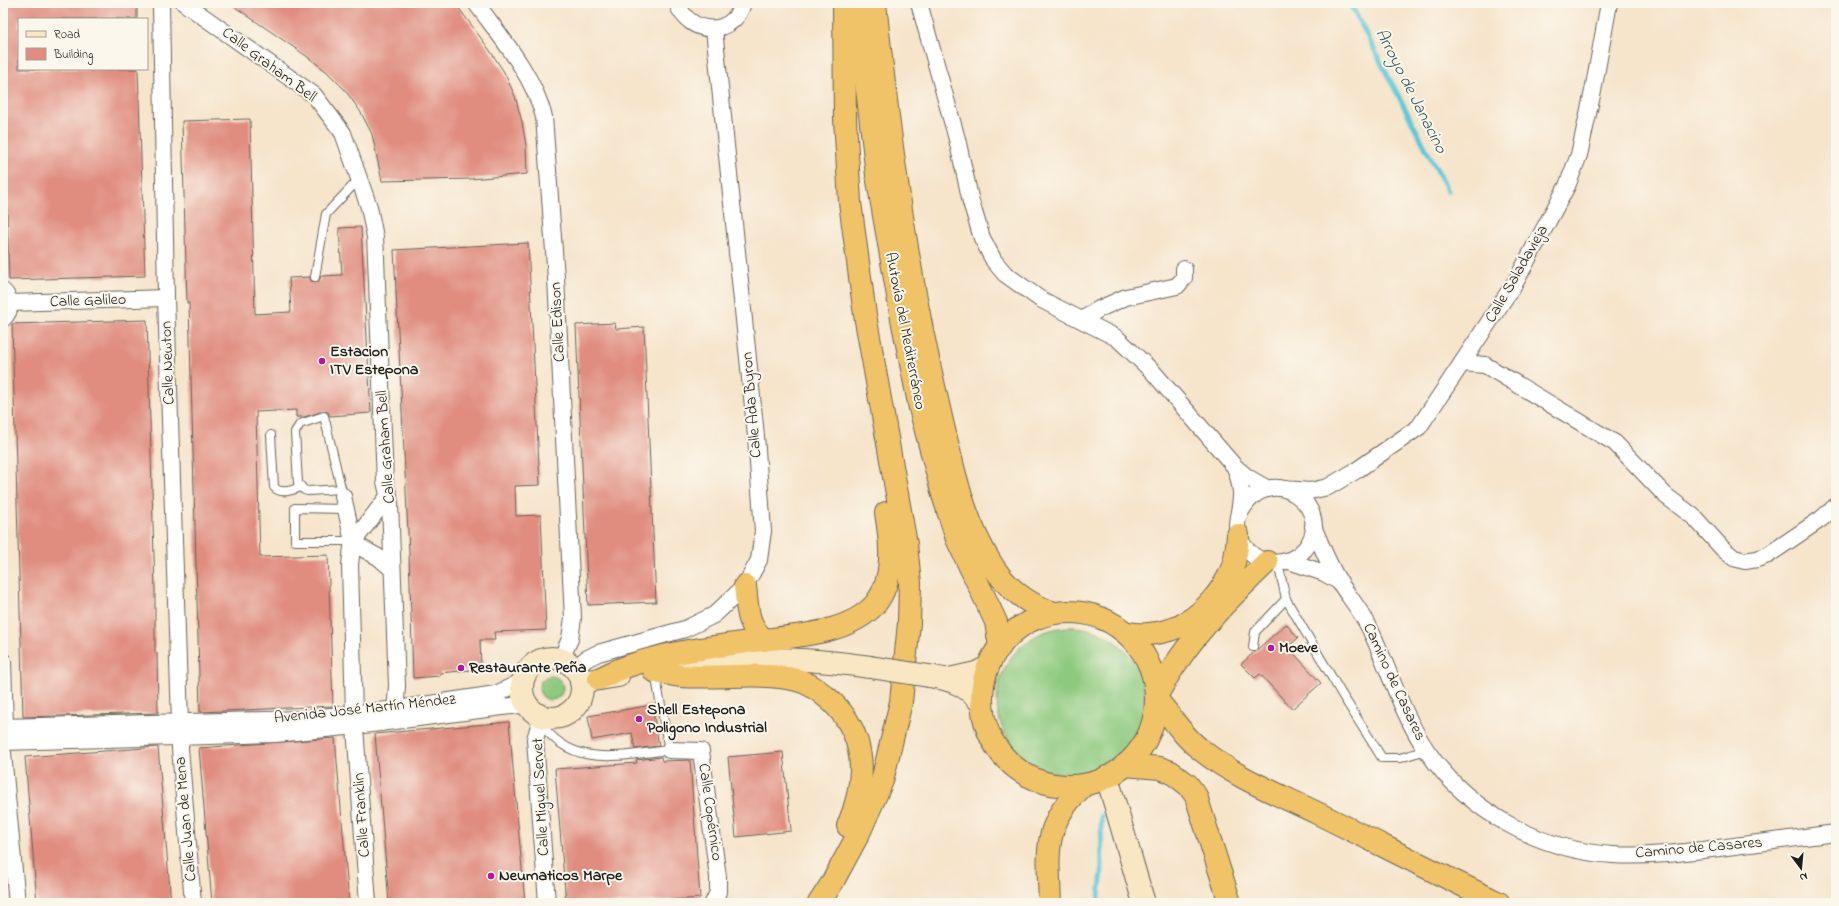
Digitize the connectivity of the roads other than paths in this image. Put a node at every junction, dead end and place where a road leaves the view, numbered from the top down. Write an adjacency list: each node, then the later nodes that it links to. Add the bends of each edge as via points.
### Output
1 (161, 3): 16 (street, Calle Newton)
2 (184, 3): 12 (street, Calle Graham Bell, via 314,95 343,132)
3 (476, 3): 47 (street, Calle Edison, via 533,85 544,117 556,278 573,618 570,639)
4 (677, 3): 11 (street, via 686,19 694,25)
5 (743, 3): 11 (street, via 735,18 726,25)
6 (844, 3): 17 (highway, Autovía del Mediterráneo, via 844,119 855,246)
7 (857, 3): 42 (highway, Autovía del Mediterráneo, via 877,175 920,408 957,539 996,622)
8 (875, 3): 39 (highway, Autovía del Mediterráneo, via 899,194 914,289 931,375 961,497 973,530 997,572 1010,588 1024,599)
9 (919, 3): 19 (street, via 982,238 994,261 1005,274 1040,299)
10 (1609, 3): 20 (street, Calle Saladavieja, via 1579,154 1567,186 1516,281)
11 (714, 29): 37 (street, Calle Ada Byron, via 756,436 763,531 759,560)
12 (360, 178): 14 (lane, via 326,214); 27 (street, Calle Graham Bell, via 369,207 374,237 385,482)
13 (1184, 269): 19 (street, via 1184,278 1177,286 1126,298 1099,309)
14 (315, 277)
15 (7, 297): 16 (street, Calle Galileo); 18 (street, via 10,309)
16 (166, 298): 56 (street, Calle Newton)
17 (865, 315): 41 (highway, via 869,401 890,544 889,569 884,590 875,604 862,615 843,625 820,632); 65 (highway, via 906,544 910,583 909,623 901,702 882,781 859,833)
18 (3, 319)
19 (1082, 320): 22 (street, via 1117,338 1153,372)
20 (1462, 363): 24 (street, Calle Saladavieja, via 1419,427); 29 (street, via 1485,365 1615,443 1666,496 1694,517 1734,558 1745,561 1768,555)
21 (271, 435): 23 (lane, via 274,487 280,491 289,491)
22 (1235, 467): 25 (street); 30 (street, via 1241,491)
23 (301, 487): 28 (lane, via 308,491); 28 (lane, via 298,483 296,429 303,422 324,416)
24 (1328, 487): 26 (street, Calle Saladavieja, via 1310,491); 31 (street, Calle Saladavieja, via 1316,504)
25 (1268, 489): 26 (street); 30 (street, via 1253,495 1245,502)
26 (1285, 489): 31 (street, via 1297,494 1306,503)
27 (389, 495): 33 (street); 35 (street, Calle Graham Bell)
28 (343, 498): 33 (street); 33 (lane, via 295,508 295,541)
29 (1836, 506)
30 (1240, 513): 32 (street)
31 (1312, 520): 34 (street, via 1311,537 1306,547 1298,555); 36 (street, Camino de Casares)
32 (1238, 535): 34 (street, via 1249,552 1257,558); 40 (highway, via 1236,556 1226,583 1187,623 1148,634)
33 (354, 542): 35 (street); 54 (street, via 350,565)
34 (1278, 562): 36 (street, Camino de Casares, via 1324,573); 38 (lane); 50 (highway, via 1218,610 1176,663)
35 (392, 569): 52 (street, Calle Graham Bell)
36 (1340, 582): 59 (street, Camino de Casares, via 1355,602 1369,628 1412,726)
37 (745, 586): 41 (highway, via 750,621); 47 (street, Calle Ada Byron, via 714,615 685,629 598,653 586,659)
38 (1286, 599): 43 (lane, via 1255,632); 59 (lane, via 1382,758 1400,758)
39 (1054, 613): 40 (highway, via 1085,614 1099,618); 42 (highway, via 1016,631)
40 (1127, 633): 50 (highway, via 1143,653 1152,674)
41 (764, 640): 47 (highway)
42 (1000, 647): 45 (highway)
43 (1253, 647)
44 (3, 661): 57 (street)
45 (988, 667): 48 (street, via 976,673); 51 (highway, via 984,679)
46 (654, 671): 47 (street); 48 (street, bridge, via 744,660 817,660); 58 (lane); 65 (highway, via 682,676 747,676 797,680 818,689 838,708 854,730 862,764 856,808 844,834)
47 (579, 672): 49 (street, via 552,658 533,664); 53 (street, via 582,691 571,710 560,717)
48 (939, 678): 51 (street, via 962,685)
49 (523, 681): 52 (street, Avenida José Martín Méndez, via 496,694); 53 (street, via 523,697)
50 (1156, 698): 61 (highway, via 1154,718 1148,735 1138,752); 75 (highway, via 1198,748 1237,774)
51 (982, 704): 63 (highway, via 988,731 1002,755 1023,773 1049,783)
52 (397, 709): 54 (street, Avenida José Martín Méndez); 55 (street, via 396,714)
53 (536, 714): 55 (street, Avenida José Martín Méndez); 58 (lane, via 545,730 561,744 578,753 612,756); 69 (street, Calle Miguel Servet, via 535,739)
54 (355, 720): 55 (street, Avenida José Martín Méndez); 56 (street, Avenida José Martín Méndez, via 302,719); 56 (street, Avenida José Martín Méndez, via 276,734); 68 (street, Calle Franklin)
55 (381, 723)
56 (182, 729): 57 (street, Avenida José Martín Méndez); 67 (street, Calle Juan de Mena, via 180,748)
57 (4, 732)
58 (669, 750): 70 (street, Calle Copérnico, via 701,751 718,878 718,892)
59 (1426, 750): 64 (street, Camino de Casares, via 1455,786 1509,825 1533,837 1575,849 1613,855 1670,854)
60 (3, 753): 66 (street)
61 (1125, 765): 62 (highway); 74 (highway, via 1160,768 1171,772 1188,785 1196,796)
62 (1107, 777): 63 (highway); 73 (street)
63 (1084, 785): 72 (highway, via 1070,798 1054,824 1048,848)
64 (1836, 833)
65 (832, 883): 71 (highway)
66 (17, 903)
67 (193, 903)
68 (368, 903)
69 (547, 903)
70 (713, 903)
71 (819, 903)
72 (1050, 903)
73 (1144, 903)
74 (1230, 903)
75 (1499, 903)

